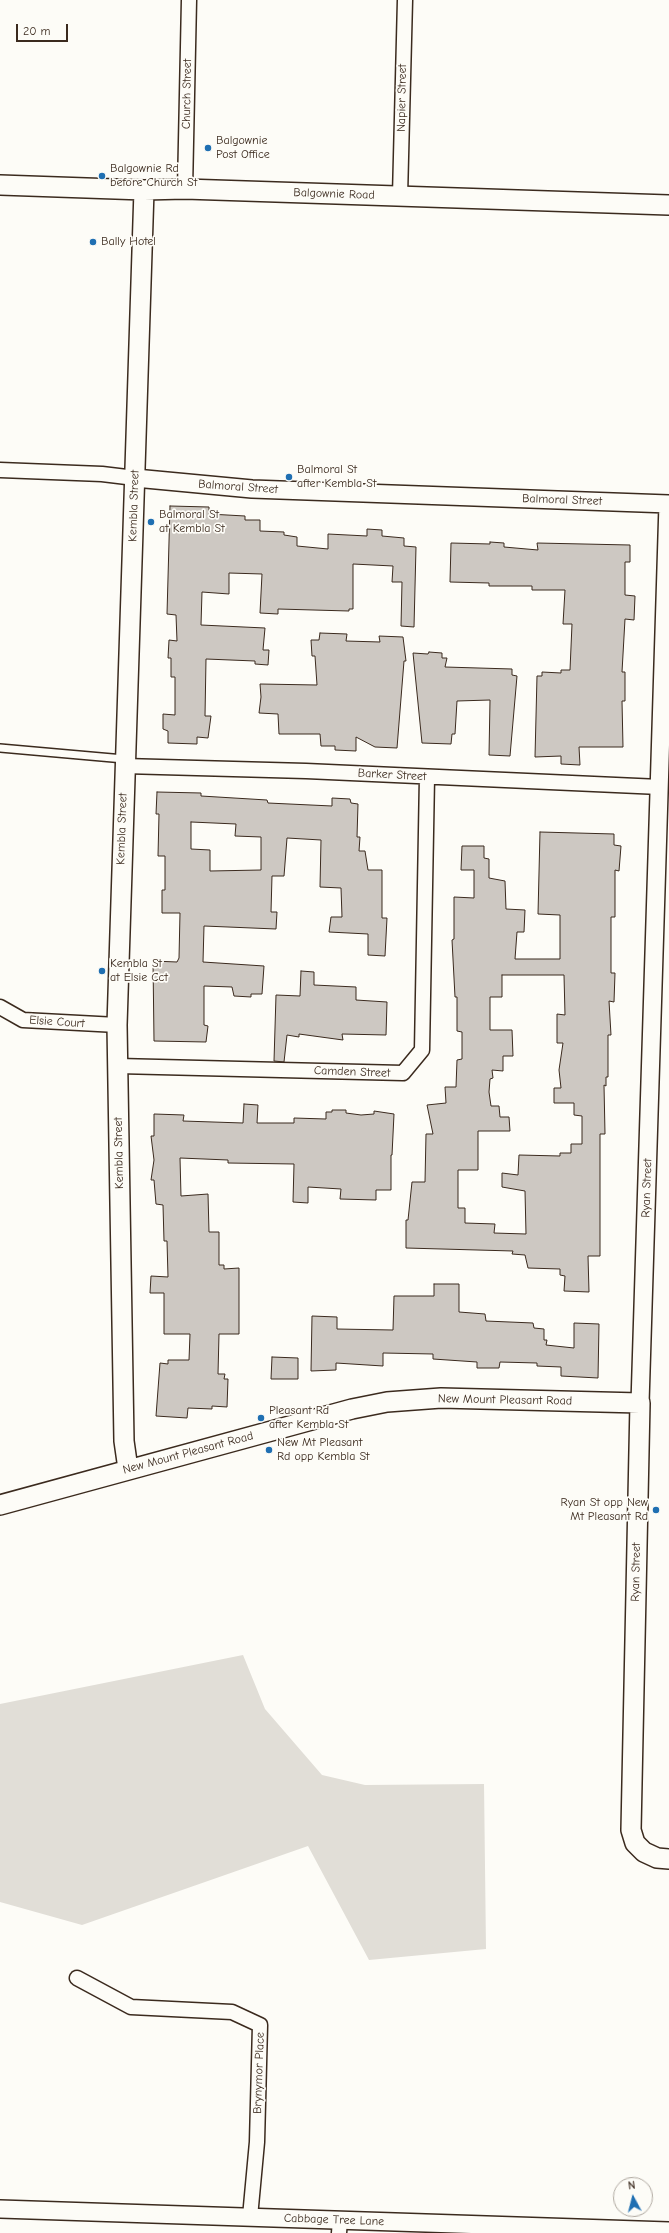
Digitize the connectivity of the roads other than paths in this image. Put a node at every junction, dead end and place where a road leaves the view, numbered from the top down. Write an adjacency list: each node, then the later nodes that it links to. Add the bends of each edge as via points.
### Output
1 (189, 0): 4 (street, Church Street)
2 (405, 0): 6 (street, Napier Street)
3 (0, 185): 5 (main road, Balgownie Road)
4 (185, 188): 5 (main road, Balgownie Road); 6 (main road, Balgownie Road)
5 (144, 190): 9 (main road, Kembla Street)
6 (400, 196): 7 (main road, Balgownie Road)
7 (669, 204)
8 (0, 470): 9 (street, Balmoral Street, via 102,474)
9 (135, 478): 10 (street, Balmoral Street, via 252,489); 12 (main road, Kembla Street)
10 (669, 504): 14 (street, Ryan Street)
11 (0, 748): 12 (lane)
12 (124, 763): 13 (street, Barker Street); 16 (main road, Kembla Street)
13 (428, 777): 14 (street, Barker Street); 17 (street, Camden Street, via 422,1050 403,1073)
14 (660, 786): 18 (street, Ryan Street)
15 (0, 1006): 16 (street, Elsie Court, via 23,1020)
16 (117, 1026): 17 (main road, Kembla Street)
17 (118, 1066): 19 (main road, Kembla Street, via 124,1441)
18 (640, 1403): 19 (main road, New Mount Pleasant Road, via 441,1398 387,1402); 21 (main road, Ryan Street, via 631,1830 635,1843 644,1852)
19 (128, 1469): 20 (main road, New Mount Pleasant Road)
20 (0, 1505)
21 (663, 1859)
22 (77, 1978): 24 (street, Brynymor Place, via 131,2007 232,2012 260,2025 257,2142)
23 (0, 2209): 24 (street, Cabbage Tree Lane)
24 (250, 2217): 25 (street, Cabbage Tree Lane)
25 (339, 2227): 26 (street, Cabbage Tree Lane)
26 (634, 2231): 27 (street, Cabbage Tree Lane)
27 (669, 2231)

